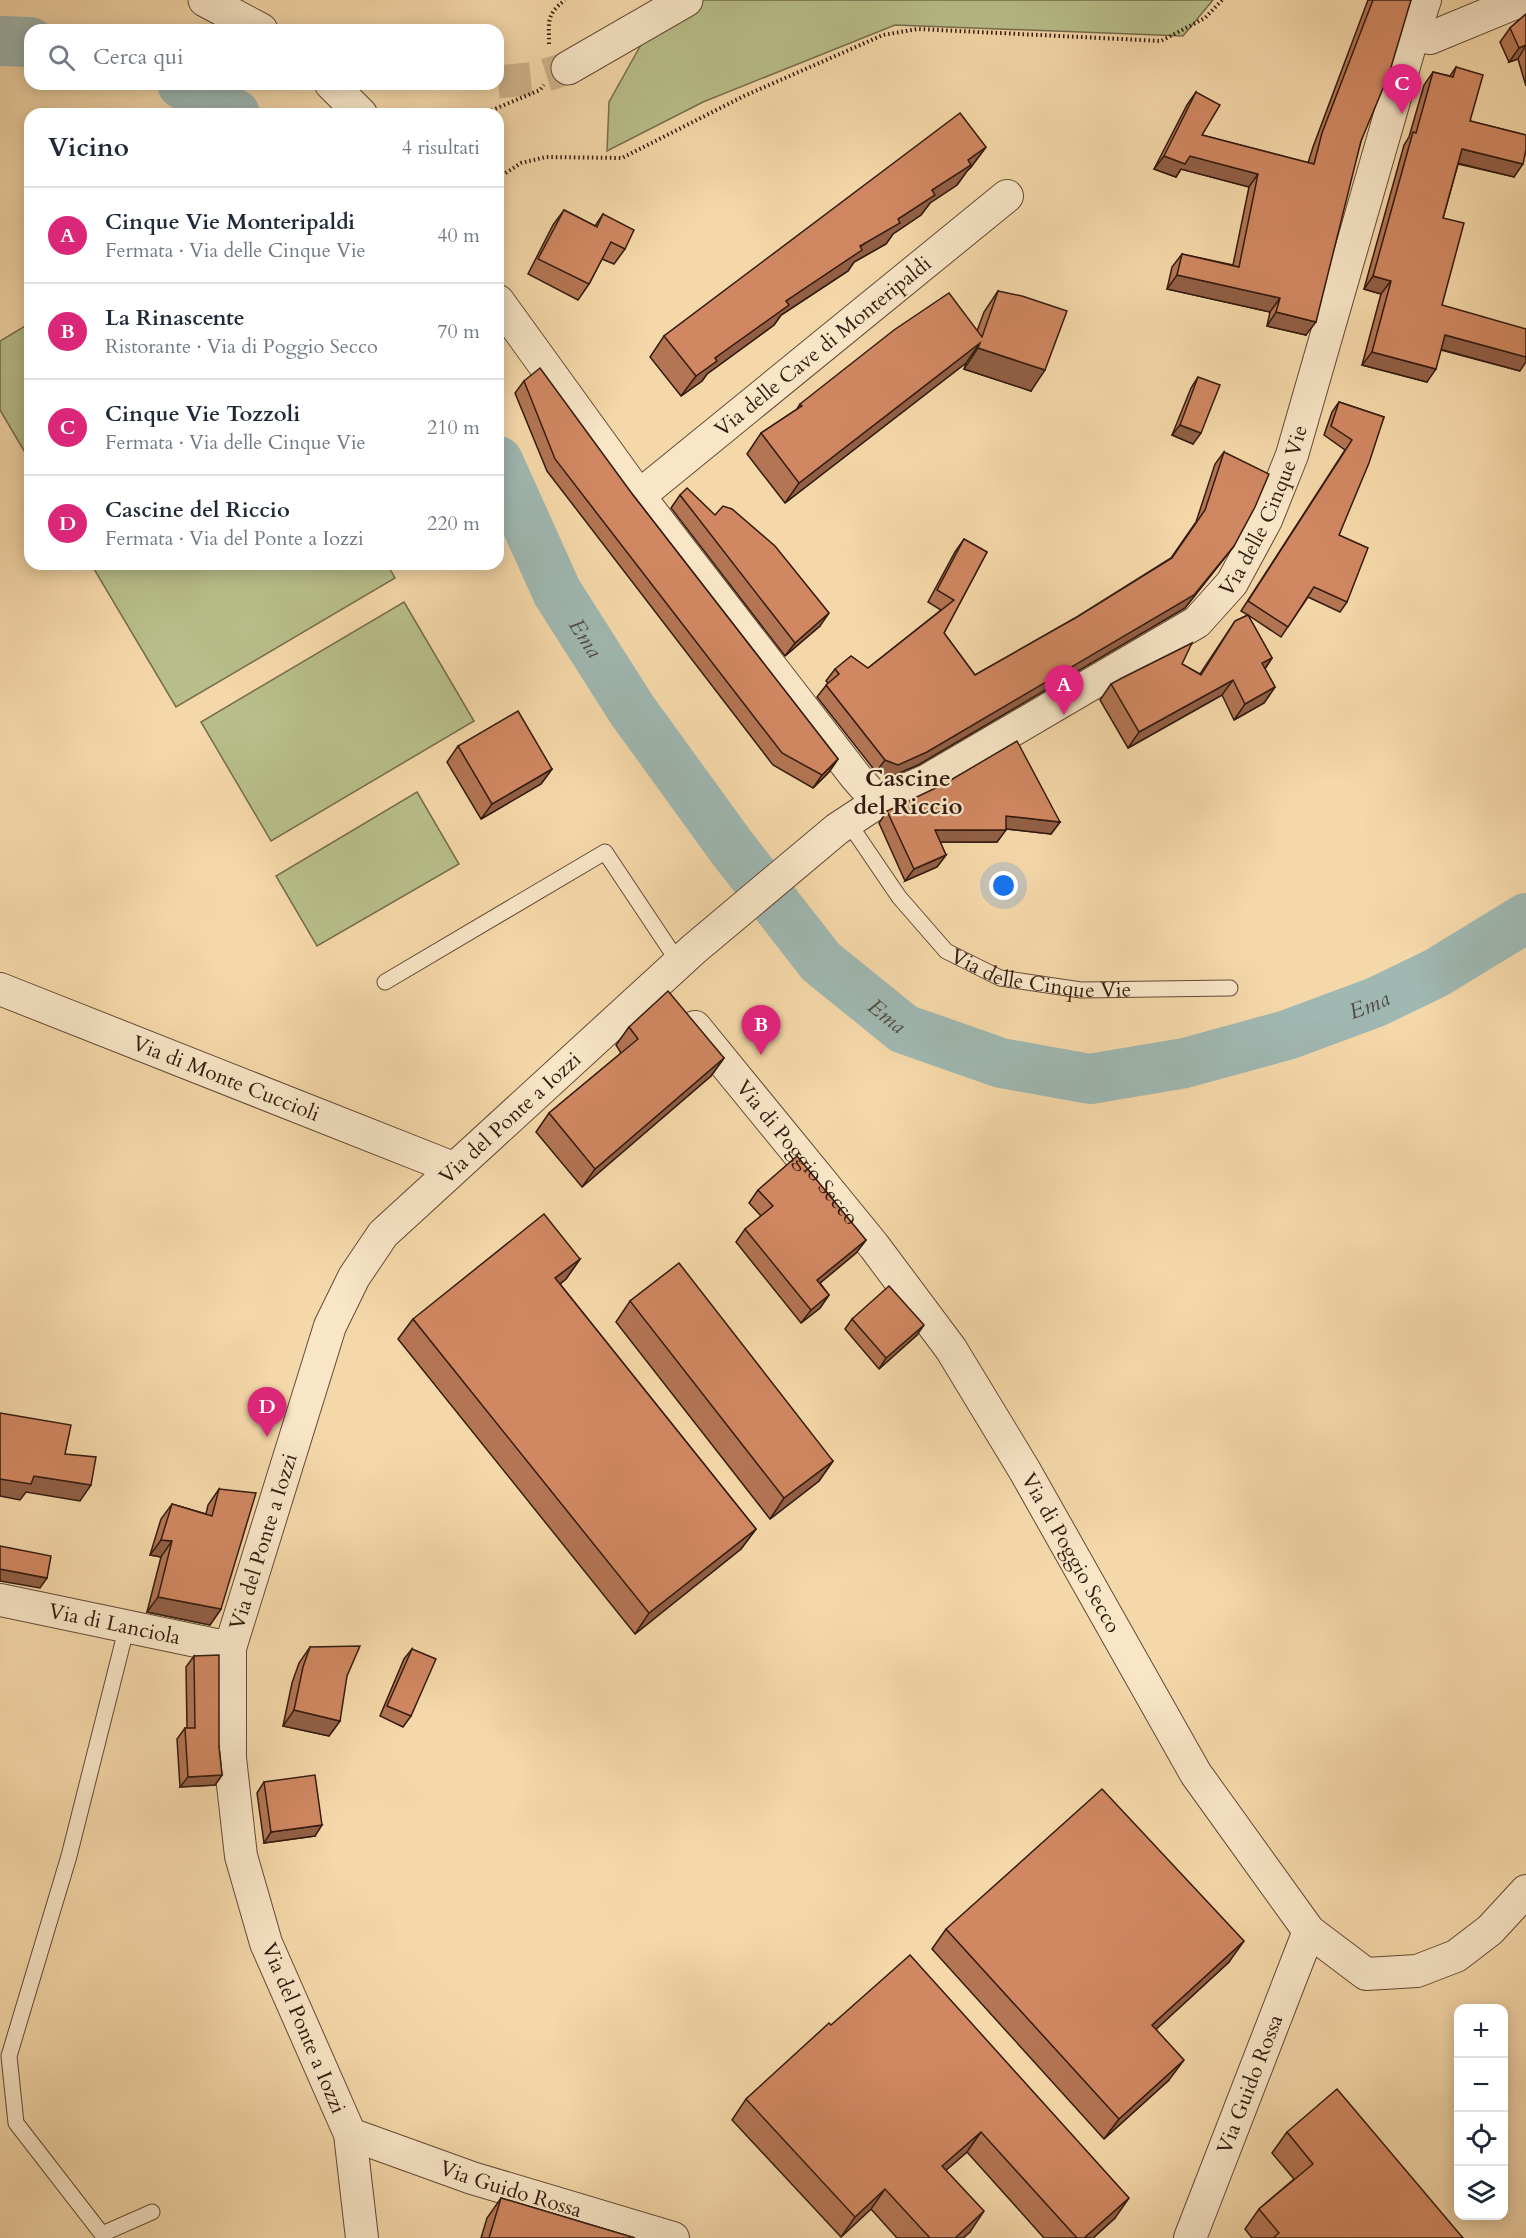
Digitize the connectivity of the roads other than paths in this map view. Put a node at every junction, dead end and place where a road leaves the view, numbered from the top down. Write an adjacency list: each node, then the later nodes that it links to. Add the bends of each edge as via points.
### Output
1 (205, 0): 5 (street)
2 (686, 0): 7 (street)
3 (1425, 0): 6 (street, Via delle Cinque Vie)
4 (1522, 0): 6 (street, via 1430,38)
5 (250, 24)
6 (1413, 35): 13 (street, Via delle Cinque Vie, via 1292,455 1266,520 1232,583 1197,622 926,781)
7 (555, 67)
8 (337, 90): 9 (street)
9 (355, 108)
10 (1007, 196): 12 (street, Via delle Cave di Monteripaldi)
11 (504, 309): 12 (street)
12 (639, 496): 13 (street)
13 (878, 802): 14 (street, Via delle Cinque Vie)
14 (842, 825): 15 (street, Via del Ponte a Iozzi); 17 (lane, Via delle Cinque Vie, via 946,951 1000,978 1081,990)
15 (677, 965): 16 (lane, via 604,852); 19 (street, Via del Ponte a Iozzi); 24 (street, Via di Poggio Secco, via 951,1349 1025,1471 1196,1774)
16 (385, 982)
17 (1230, 988)
18 (0, 989): 19 (street, Via di Monte Cuccioli)
19 (453, 1168): 22 (street, Via del Ponte a Iozzi, via 383,1234 354,1278 330,1326)
20 (0, 1600): 21 (street, Via di Lanciola)
21 (127, 1626): 22 (street, Via di Lanciola); 26 (lane, via 69,1856 9,2056 16,2123 102,2234)
22 (230, 1648): 25 (street, Via del Ponte a Iozzi, via 230,1758 241,1856 266,1943)
23 (1526, 1891): 24 (street, Via di Poggio Secco, via 1490,1930 1456,1956 1417,1971 1366,1974)
24 (1309, 1931): 29 (street, Via Guido Rossa)
25 (350, 2134): 27 (street, Via del Ponte a Iozzi); 28 (street, Via Guido Rossa, via 472,2178)
26 (152, 2212)
27 (362, 2238)
28 (673, 2238)
29 (1190, 2238)

